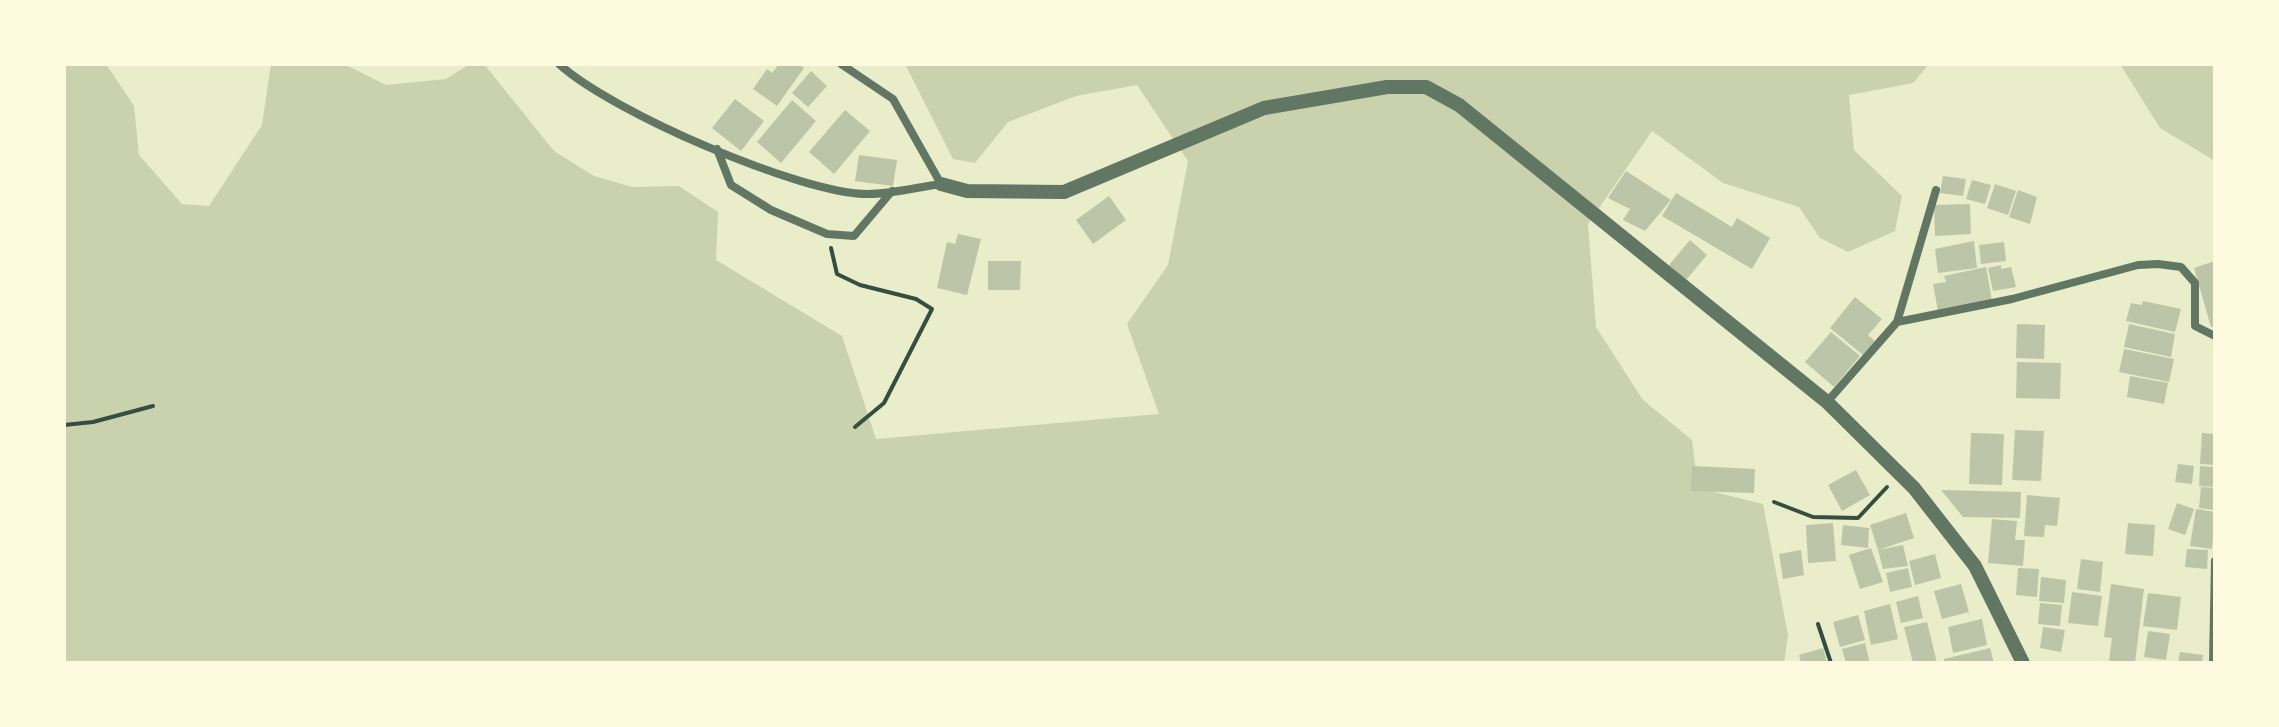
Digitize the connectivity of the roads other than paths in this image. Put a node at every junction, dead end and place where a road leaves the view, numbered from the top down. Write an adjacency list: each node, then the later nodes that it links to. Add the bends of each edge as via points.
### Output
1 (559, 64): 3 (street, via 620,105)
2 (841, 64): 4 (street, via 893,99)
3 (717, 149): 6 (street, via 828,190); 6 (street, via 731,185 771,210 827,234 854,236)
4 (941, 184): 6 (street); 9 (street, via 967,191 1064,192 1264,108 1387,87 1426,87 1459,105)
5 (1936, 190): 7 (street)
6 (893, 191)
7 (1897, 322): 8 (street, via 2158,264 2181,267 2195,283 2195,326); 9 (street)
8 (2215, 336)
9 (1827, 402): 11 (street, via 1914,488 1975,566)
10 (2215, 561): 12 (street)
11 (2023, 663)
12 (2213, 663)

